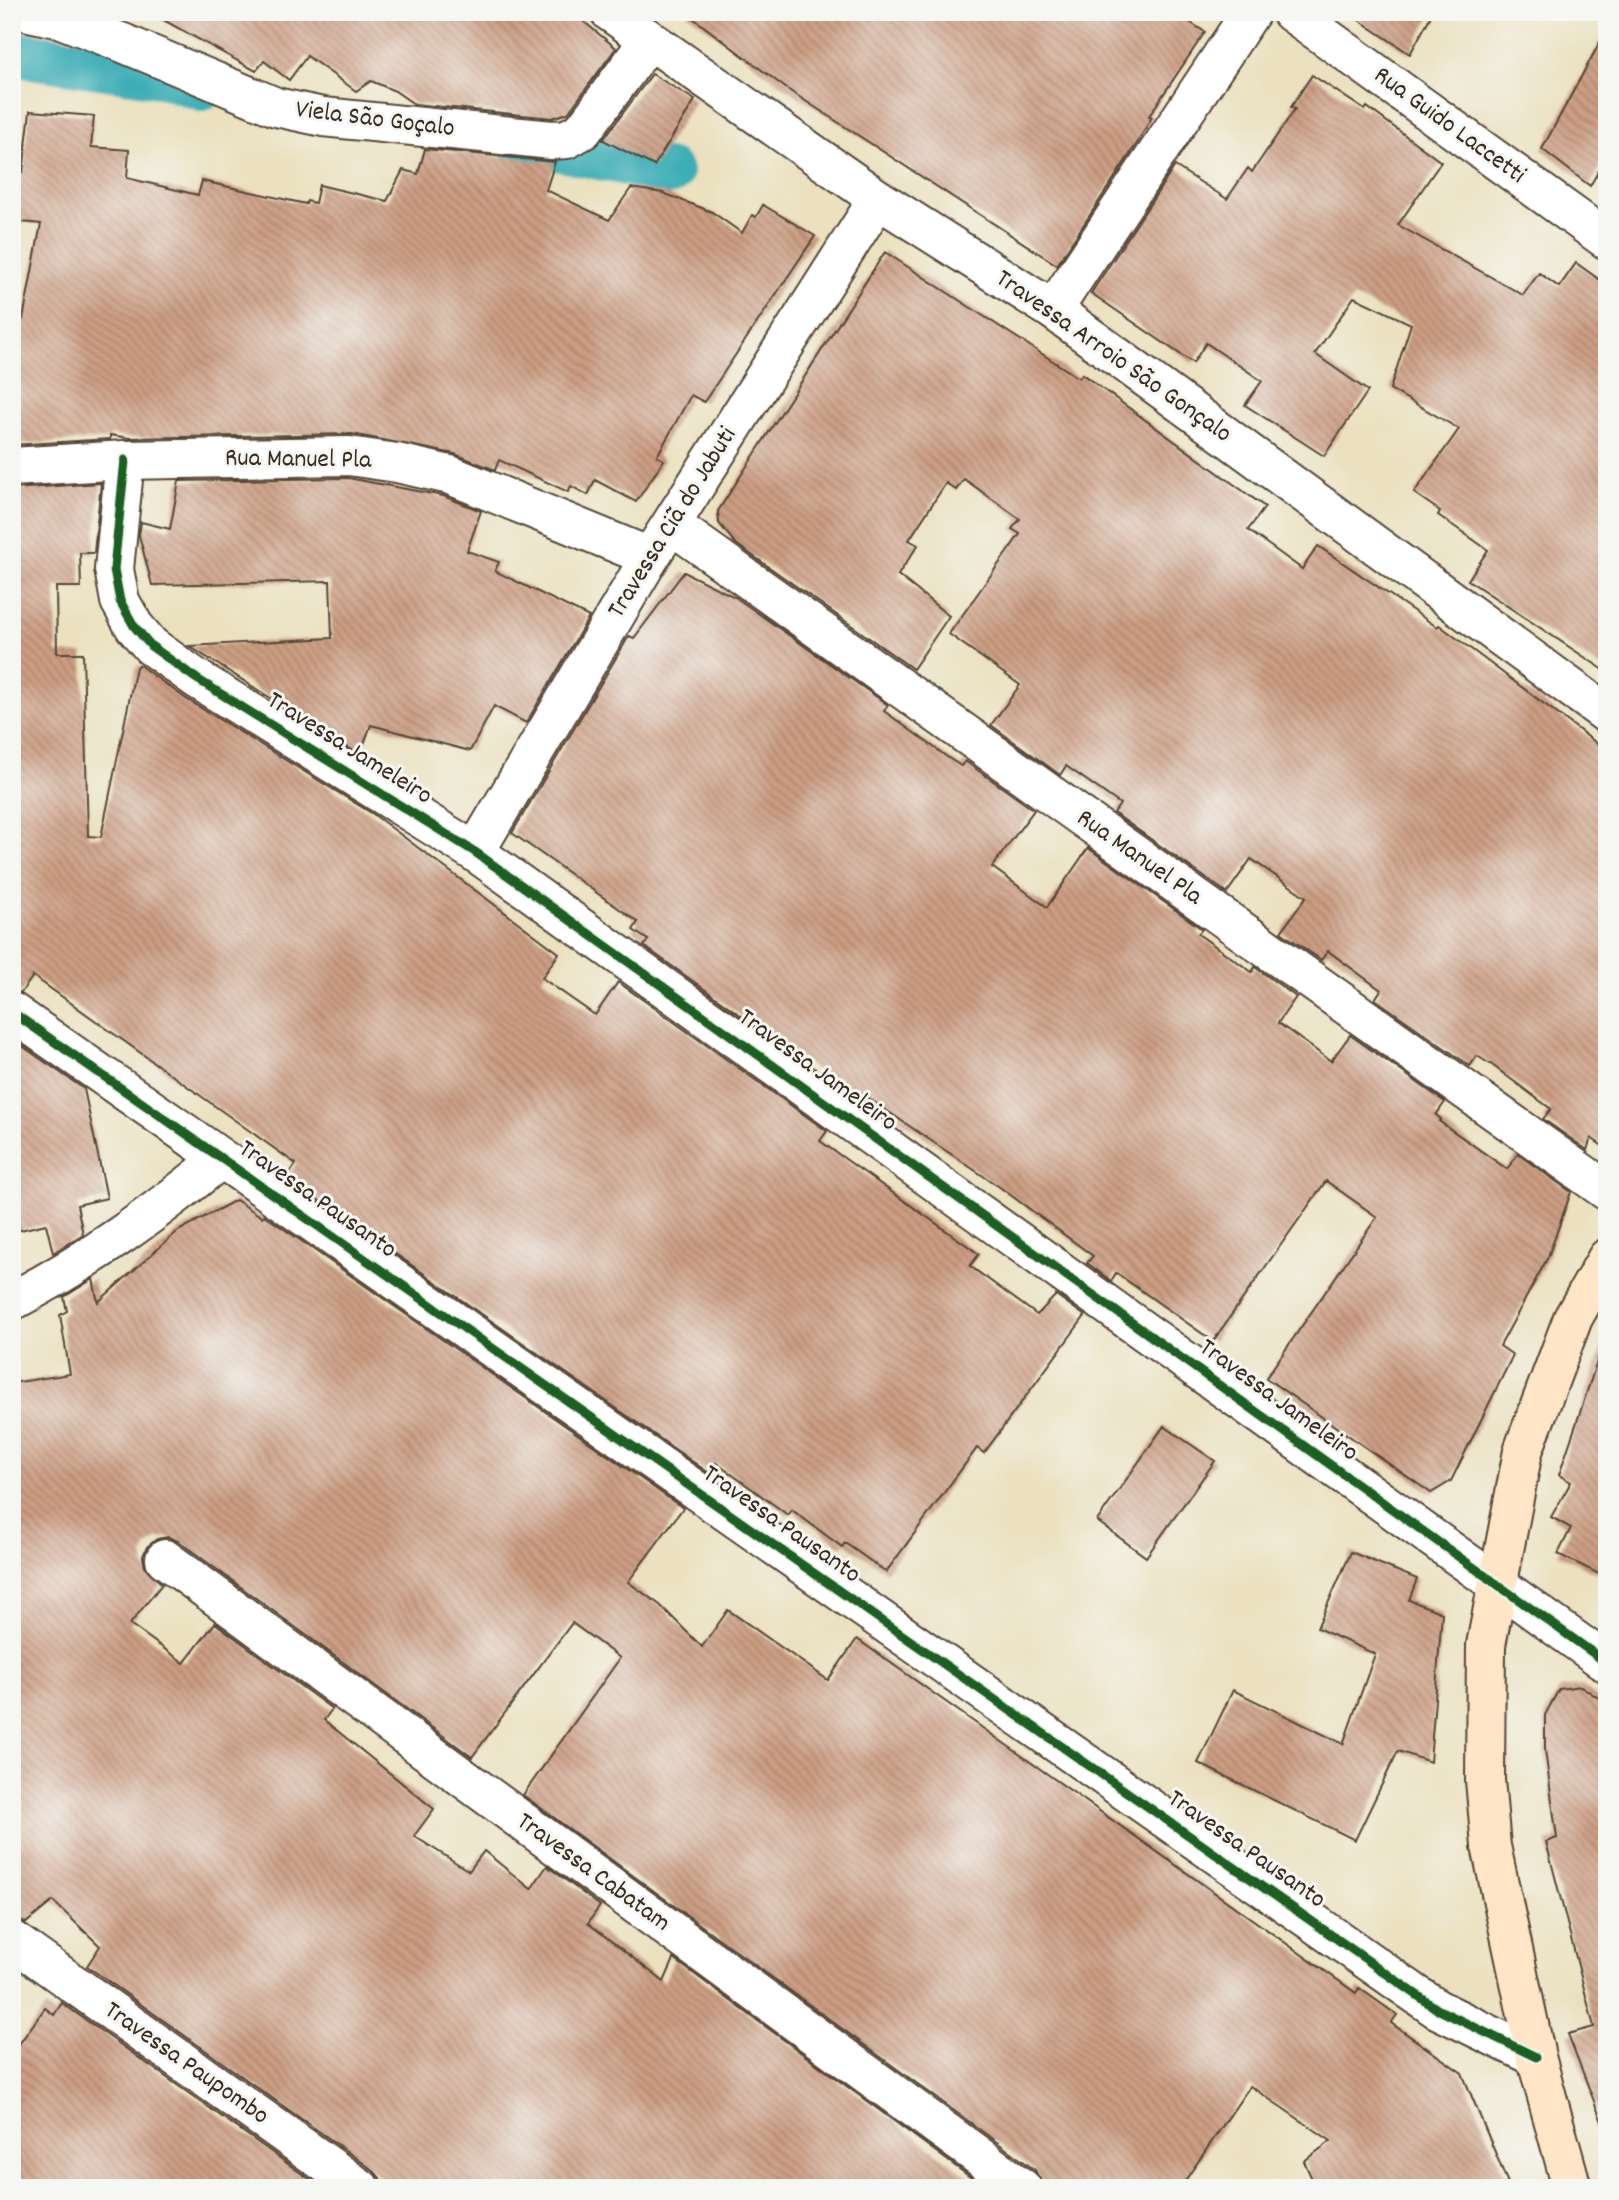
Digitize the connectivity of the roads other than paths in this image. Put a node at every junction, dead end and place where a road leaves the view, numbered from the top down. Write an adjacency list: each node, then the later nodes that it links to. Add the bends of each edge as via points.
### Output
1 (29, 12): 5 (street, Viela São Goçalo, via 111,38 276,107 323,117 552,140 567,139 583,130)
2 (610, 12): 5 (street, Travessa Arroio São Gonçalo)
3 (1251, 12): 8 (street)
4 (1290, 12): 7 (street, Rua Guido Laccetti)
5 (649, 40): 6 (street, Travessa Arroio São Gonçalo)
6 (878, 199): 8 (street, Travessa Arroio São Gonçalo); 11 (street, Travessa Ciã do Jabuti)
7 (1607, 240)
8 (1053, 310): 13 (street, Travessa Arroio São Gonçalo)
9 (125, 460): 10 (street, Rua Manuel Pla); 12 (street, Rua Manuel Pla, via 349,456 397,463 450,475); 14 (street, Travessa Jameleiro, via 114,569 120,601 151,646)
10 (12, 467)
11 (672, 525): 12 (street, Travessa Ciã do Jabuti); 17 (street, Rua Manuel Pla)
12 (650, 557): 14 (street, Travessa Ciã do Jabuti)
13 (1607, 714)
14 (475, 852): 21 (street, Travessa Jameleiro)
15 (12, 1012): 16 (street, Travessa Pausanto)
16 (221, 1159): 19 (street, via 158,1210 66,1273); 24 (street, Travessa Pausanto, via 1437,2009)
17 (1607, 1191)
18 (1607, 1258): 21 (main road, via 1573,1318 1522,1451)
19 (12, 1301)
20 (165, 1559): 26 (street, Travessa Cabatam)
21 (1499, 1584): 22 (street, Travessa Jameleiro); 24 (main road, via 1486,1645 1485,1780 1490,1846)
22 (1607, 1663)
23 (12, 1940): 25 (street, Travessa Paupombo)
24 (1536, 2057): 27 (main road)
25 (360, 2188)
26 (1022, 2188)
27 (1572, 2188)

